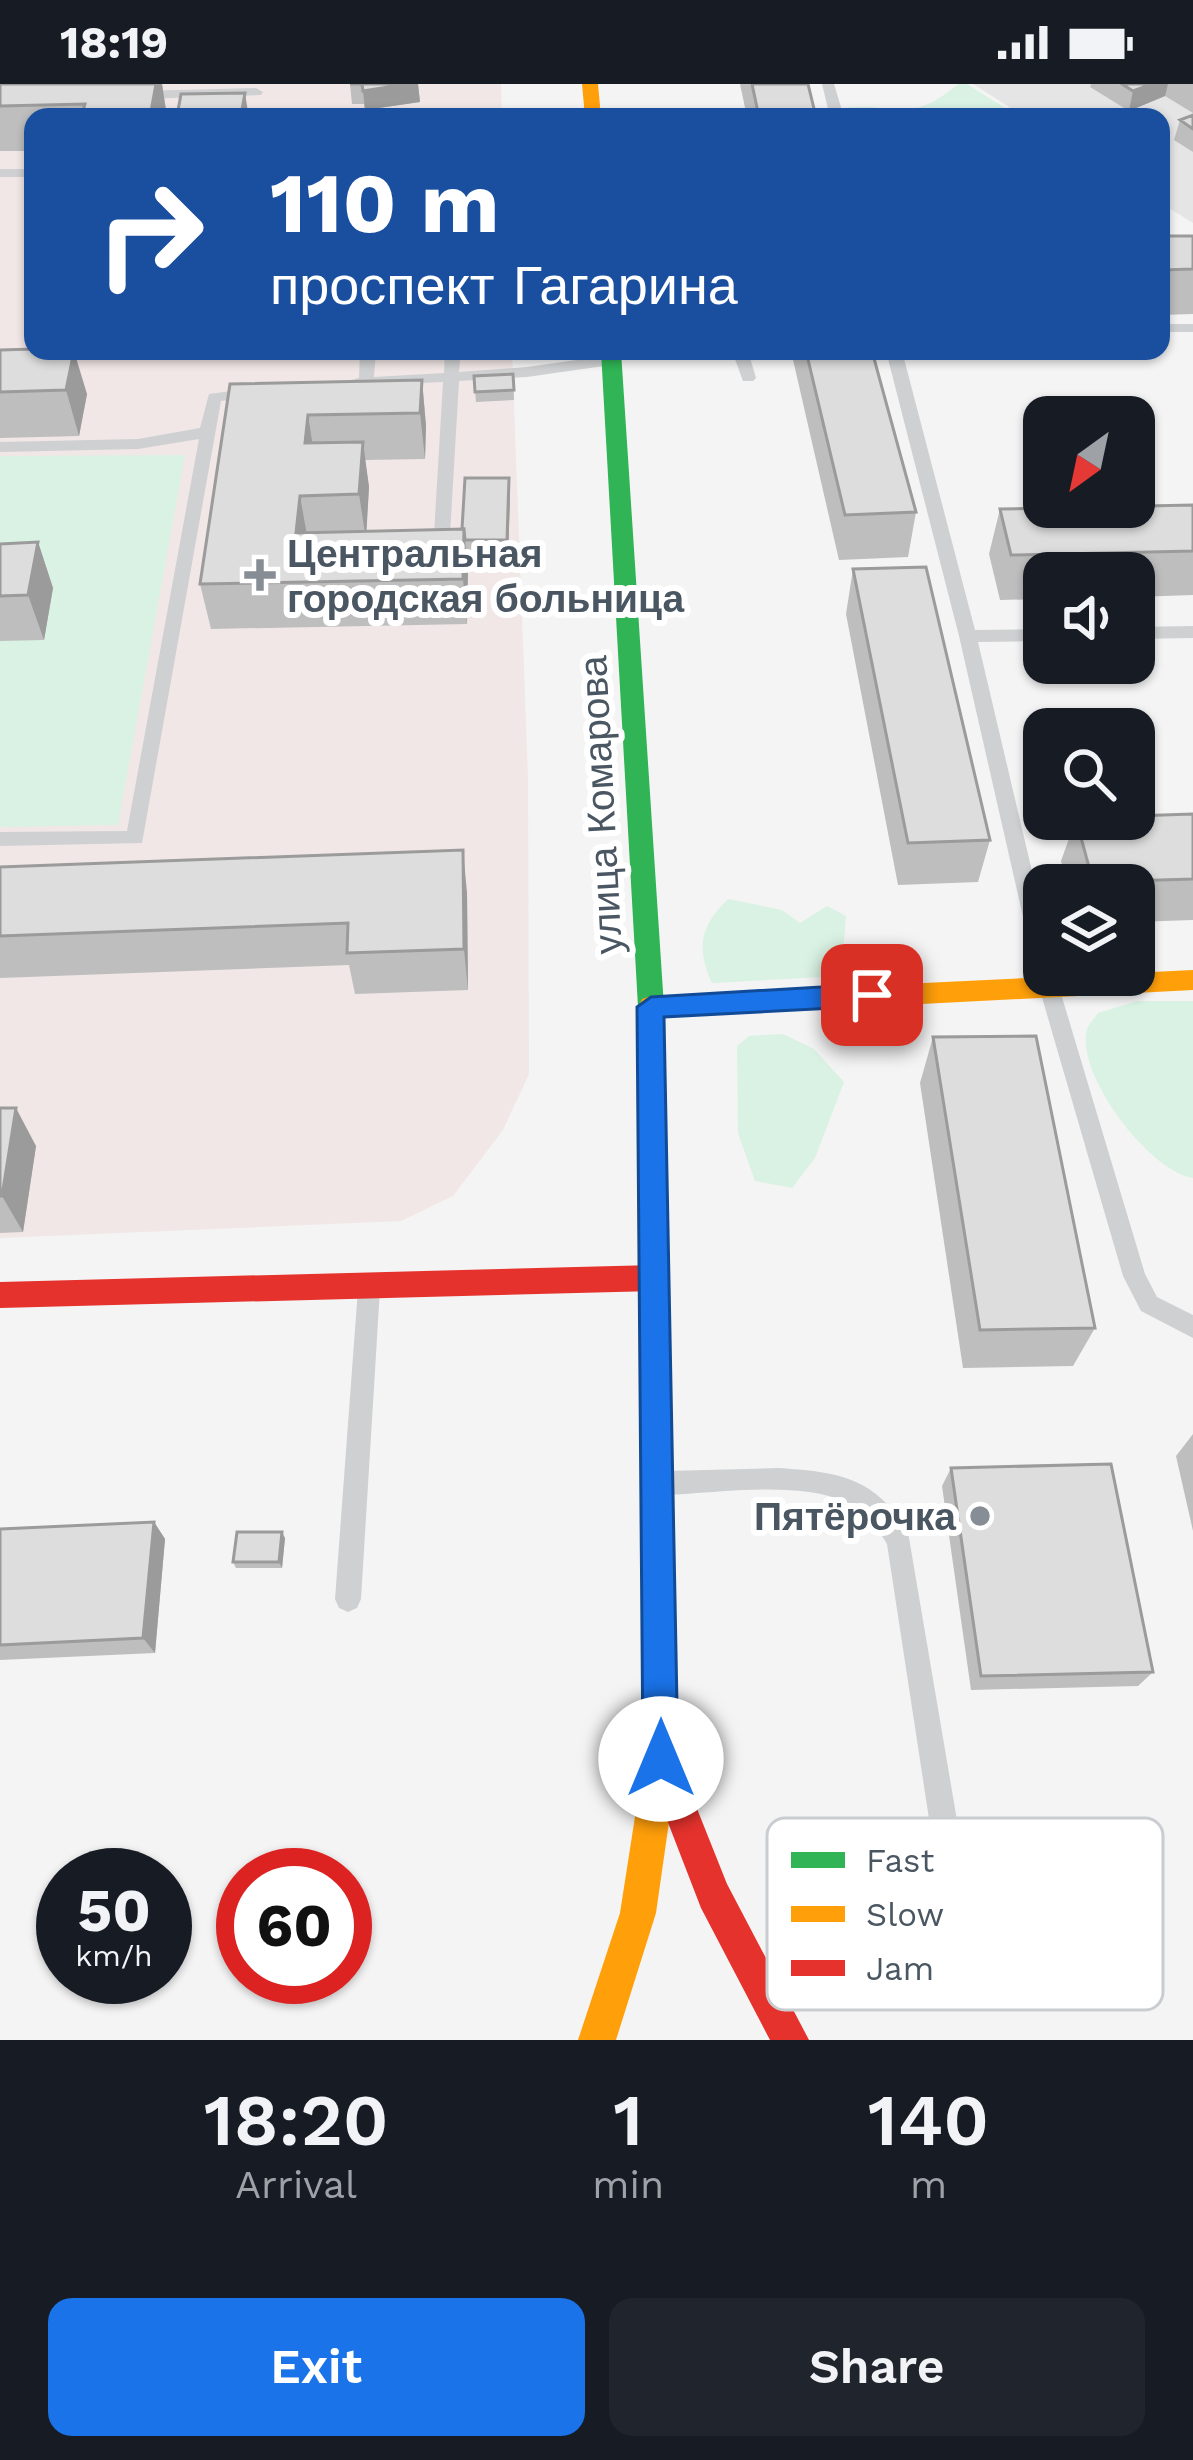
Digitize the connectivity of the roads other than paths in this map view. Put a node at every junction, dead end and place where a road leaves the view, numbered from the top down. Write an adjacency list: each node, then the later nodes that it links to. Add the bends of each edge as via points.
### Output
1 (256, 92): 2 (lane)
2 (117, 95)
3 (367, 360): 11 (lane)
4 (453, 360): 9 (lane)
5 (590, 360): 9 (lane)
6 (611, 360): 27 (main road, улица Комарова)
7 (743, 360): 10 (lane)
8 (896, 360): 20 (lane)
9 (452, 376): 11 (lane); 16 (lane)
10 (748, 378)
11 (366, 382): 12 (lane)
12 (344, 384)
13 (279, 391): 14 (lane, via 214,397)
14 (208, 432): 15 (lane, via 138,444); 21 (lane, via 135,838)
15 (0, 447)
16 (441, 552)
17 (1193, 632): 18 (lane)
18 (1155, 633)
19 (1023, 635): 20 (lane)
20 (968, 636): 22 (lane)
21 (0, 839)
22 (1023, 875)
23 (1023, 977): 27 (main road)
24 (1155, 979): 25 (main road)
25 (1193, 980)
26 (1052, 996): 31 (lane, via 1134,1276 1149,1304)
27 (651, 1007): 28 (main road, улица Комарова)
28 (655, 1278): 29 (main road); 32 (main road, улица Комарова)
29 (370, 1285): 30 (main road); 33 (lane)
30 (0, 1294)
31 (1193, 1328)
32 (658, 1483): 34 (main road, улица Комарова); 35 (lane, via 842,1486 877,1507 899,1540)
33 (348, 1599)
34 (661, 1759): 36 (main road, via 714,1895); 38 (main road, via 638,1913)
35 (943, 1818)
36 (767, 1996)
37 (774, 2010): 39 (main road)
38 (597, 2040)
39 (790, 2040)

